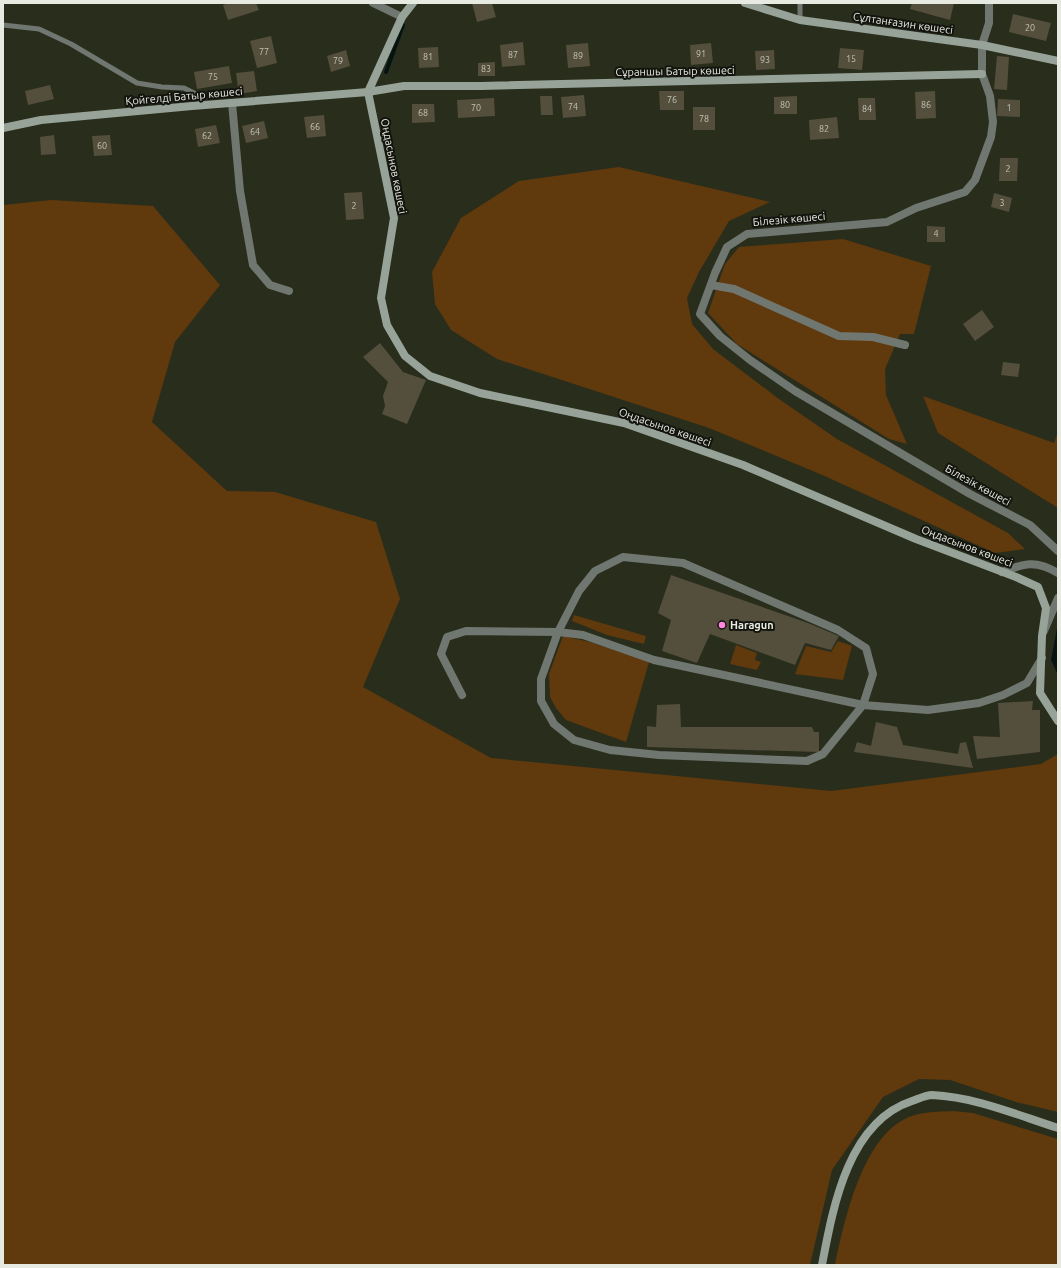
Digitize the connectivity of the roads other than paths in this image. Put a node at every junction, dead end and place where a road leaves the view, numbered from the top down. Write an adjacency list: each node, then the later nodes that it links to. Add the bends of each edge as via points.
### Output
1 (373, 3): 6 (street)
2 (413, 3): 6 (street)
3 (745, 3): 7 (street, Сұлтанғазин көшесі)
4 (800, 3): 7 (lane)
5 (989, 3): 9 (street, Білезік көшесі, via 989,23)
6 (402, 17): 12 (street)
7 (800, 20): 9 (street, Сұлтанғазин көшесі)
8 (3, 25): 14 (lane, via 39,29 71,44 137,83 184,88 198,94)
9 (982, 45): 10 (street, Сұлтанғазин көшесі); 11 (street, Білезік көшесі)
10 (1058, 61)
11 (982, 74): 12 (street, Сұраншы Батыр көшесі, via 404,86); 16 (street, Білезік көшесі, via 990,96 993,122 991,138 975,180 965,192 916,208 887,222 747,234 727,247)
12 (368, 92): 13 (street, Қойгелді Батыр көшесі); 20 (street, Оңдасынов көшесі, via 394,218 381,298 387,325 405,356 430,376 480,393 624,423 743,466 916,539)
13 (232, 103): 14 (street, Қойгелді Батыр көшесі); 17 (street, via 240,191 253,265 270,285)
14 (202, 105): 15 (street, Қойгелді Батыр көшесі, via 41,120)
15 (3, 128)
16 (711, 285): 18 (street, via 734,289 838,336 873,338); 19 (street, Білезік көшесі, via 700,314 720,336 750,360 795,391 970,494 1030,525)
17 (289, 291)
18 (905, 346)
19 (1058, 551)
20 (1002, 572): 21 (street, via 1022,564 1040,564); 24 (street, Оңдасынов көшесі, via 1038,587 1046,608)
21 (1058, 573)
22 (1058, 598): 24 (street)
23 (558, 632): 26 (street, via 466,632 447,637 441,654); 27 (street, via 583,636 654,660); 27 (street, via 579,591 595,571 623,557 683,563 838,630 866,648 873,674); 27 (street, via 541,679 541,701 554,724 574,740 610,750 659,755 807,760 823,754)
24 (1042, 636): 25 (street, Оңдасынов көшесі)
25 (1042, 658): 27 (street, via 1027,683 979,703 928,710); 28 (street, Оңдасынов көшесі, via 1040,693)
26 (462, 695)
27 (863, 704)
28 (1058, 720)
29 (1058, 1128): 30 (street, via 971,1100 930,1095 898,1105 875,1123 856,1149 834,1206)
30 (822, 1265)

